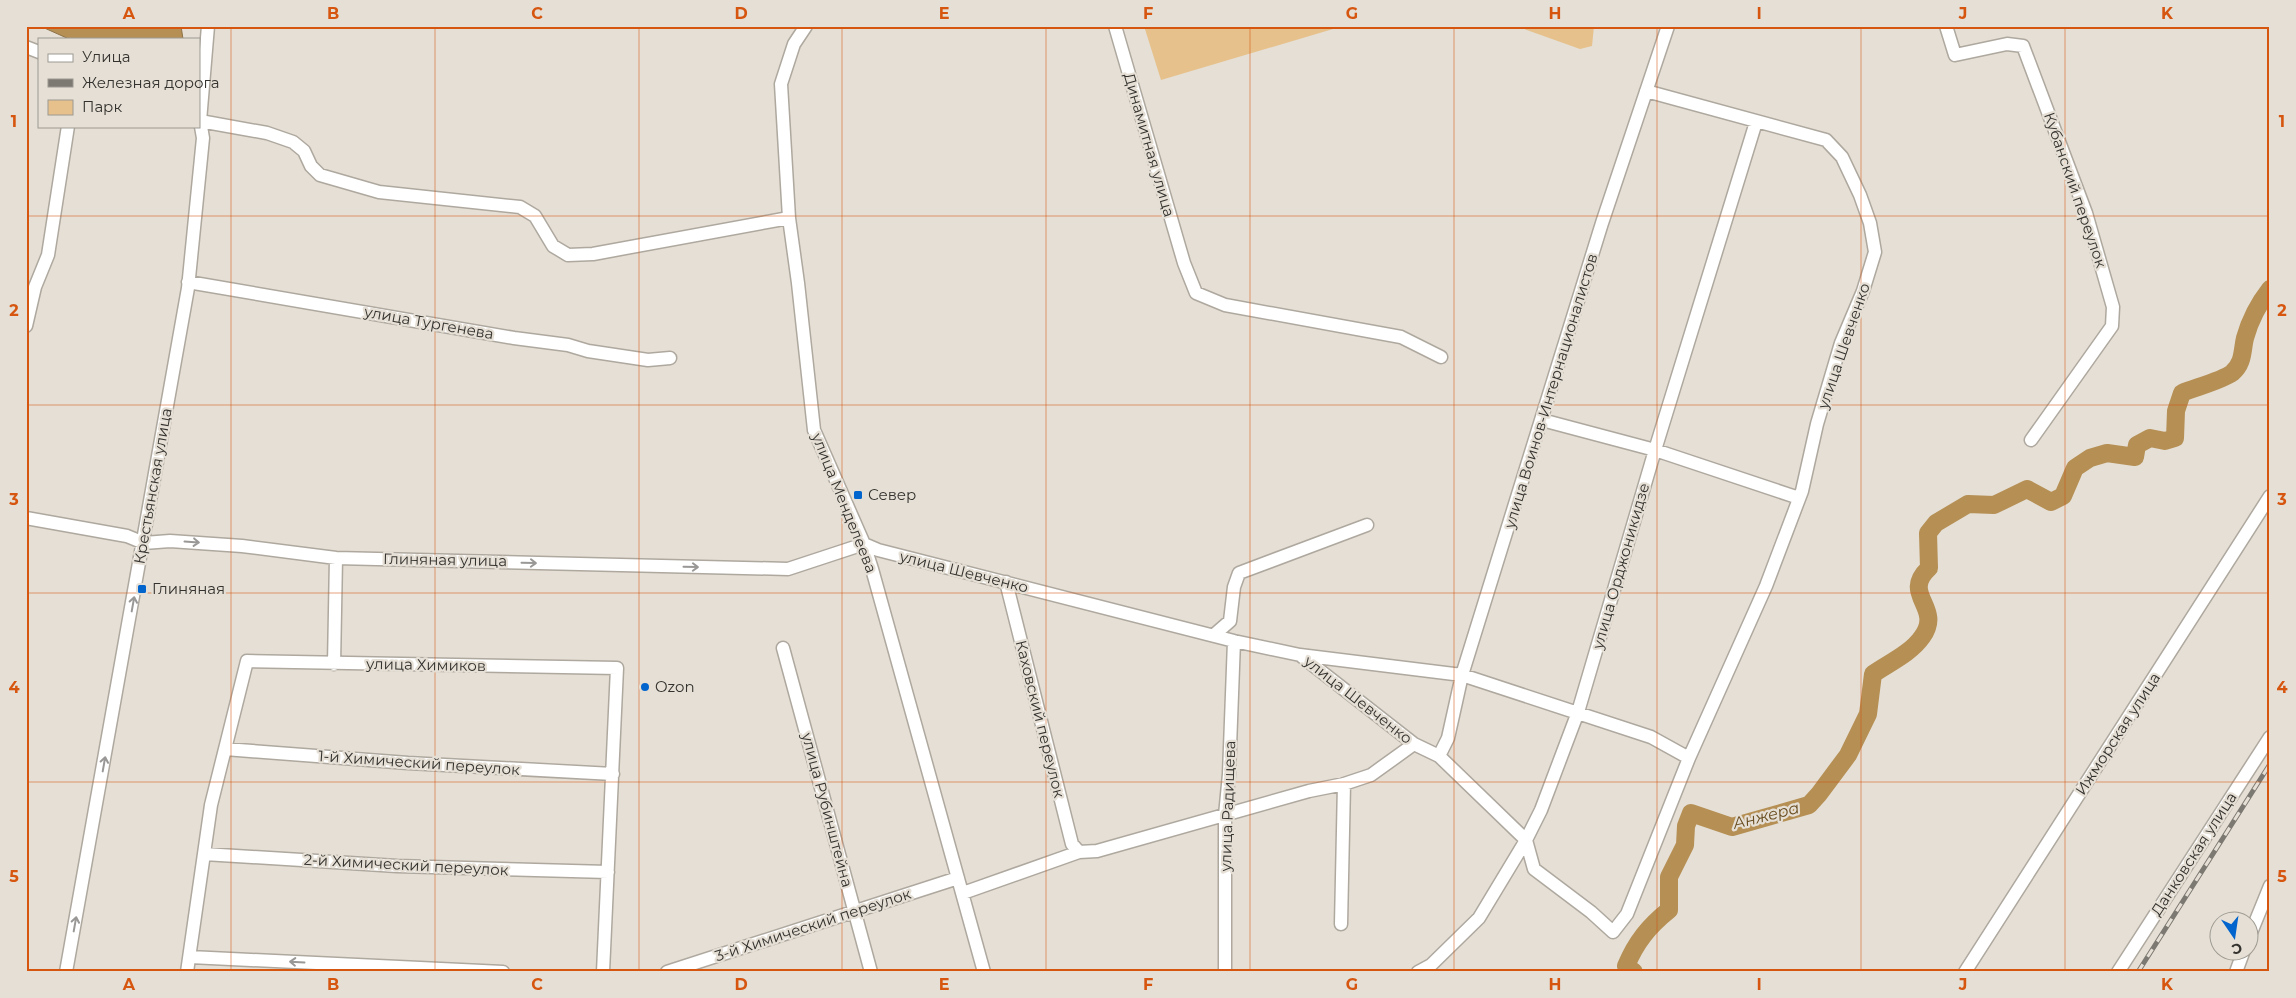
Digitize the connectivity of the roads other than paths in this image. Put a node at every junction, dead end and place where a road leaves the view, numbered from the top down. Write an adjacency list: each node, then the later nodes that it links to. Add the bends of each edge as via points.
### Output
1 (208, 26): 8 (street, Крестьянская улица)
2 (806, 26): 13 (street, улица Менделеева, via 794,44 781,84)
3 (1115, 26): 16 (street, Динамитная улица, via 1184,264 1196,293 1225,304 1402,337)
4 (1668, 26): 9 (street, улица Воинов-Интернационалистов)
5 (1946, 26): 19 (street, Кубанский переулок, via 1955,54 2007,44 2023,46 2086,213 2113,307 2112,326)
6 (26, 47): 7 (street)
7 (38, 52)
8 (202, 75): 10 (street, Крестьянская улица)
9 (1646, 91): 11 (street, улица Шевченко); 18 (street, улица Воинов-Интернационалистов)
10 (200, 121): 13 (street, via 267,133 293,142 304,151 310,166 320,176 379,192 520,207 535,216 553,246 568,255 593,254); 14 (street, Крестьянская улица, via 203,138)
11 (1756, 122): 20 (street, улица Орджоникидзе); 22 (street, улица Шевченко, via 1826,140 1842,158 1860,195 1870,223 1875,252 1841,343)
12 (68, 128): 15 (street, via 48,255 35,286)
13 (789, 218): 26 (street, улица Менделеева, via 814,430)
14 (188, 282): 17 (street, улица Тургенева, via 568,345 588,351 648,360); 25 (street, Крестьянская улица)
15 (26, 326)
16 (1442, 357)
17 (670, 358)
18 (1542, 420): 20 (street); 34 (street, улица Воинов-Интернационалистов)
19 (2031, 440)
20 (1655, 450): 22 (street); 35 (street, улица Орджоникидзе)
21 (2270, 496): 65 (street, Ижморская улица)
22 (1799, 498): 40 (street, улица Шевченко, via 1744,638)
23 (26, 518): 25 (street, Глиняная улица, via 128,536)
24 (1367, 525): 29 (street, via 1239,573 1230,622)
25 (144, 543): 27 (street, Глиняная улица, one-way to 27, via 170,540); 56 (street, Крестьянская улица, one-way to 25)
26 (864, 544): 27 (street, Глиняная улица, one-way to 26, via 788,569); 28 (street, улица Шевченко); 48 (street, улица Менделеева)
27 (336, 558): 33 (street)
28 (1006, 582): 29 (street, улица Шевченко); 45 (street, Каховский переулок, via 1072,844)
29 (1214, 636): 30 (street, улица Шевченко)
30 (1234, 641): 32 (street, улица Шевченко); 43 (street, улица Радищева)
31 (783, 648): 51 (street, улица Рубинштейна)
32 (1300, 655): 34 (street); 37 (street, улица Шевченко)
33 (334, 664): 38 (street, улица Химиков, via 247,661); 41 (street, улица Химиков, via 617,668)
34 (1462, 674): 35 (street); 39 (street, улица Воинов-Интернационалистов, via 1448,738)
35 (1578, 712): 40 (street, via 1651,737); 44 (street, улица Орджоникидзе, via 1541,810)
36 (2270, 737): 66 (street, Данковская улица)
37 (1414, 744): 39 (street, улица Шевченко); 42 (street, via 1371,774)
38 (225, 749): 41 (street, 1-й Химический переулок, via 408,764); 46 (street, улица Химиков, via 211,805)
39 (1439, 756): 44 (street, улица Шевченко)
40 (1689, 758): 44 (street, улица Шевченко, via 1627,914 1613,932 1534,869)
41 (613, 774): 47 (street, улица Химиков)
42 (1344, 784): 43 (street); 53 (street)
43 (1225, 815): 45 (street, via 1097,851); 63 (street, улица Радищева)
44 (1526, 840): 64 (street, улица Орджоникидзе, via 1479,918 1431,965)
45 (1079, 852): 50 (street)
46 (204, 854): 47 (street, 2-й Химический переулок, via 397,866); 54 (street, улица Химиков)
47 (608, 872): 59 (street, улица Химиков)
48 (958, 878): 50 (street, улица Менделеева); 51 (street, 3-й Химический переулок)
49 (2270, 886): 52 (street)
50 (963, 893): 62 (street, улица Менделеева)
51 (855, 912): 60 (street, 3-й Химический переулок); 61 (street, улица Рубинштейна)
52 (2258, 915)
53 (1341, 924)
54 (190, 957): 57 (street, улица Химиков); 58 (street, one-way to 54)
55 (2240, 960): 67 (street)
56 (66, 972)
57 (187, 972)
58 (503, 972)
59 (603, 972)
60 (666, 972)
61 (871, 972)
62 (984, 972)
63 (1226, 972)
64 (1418, 972)
65 (1965, 972)
66 (2118, 972)
67 (2236, 972)

